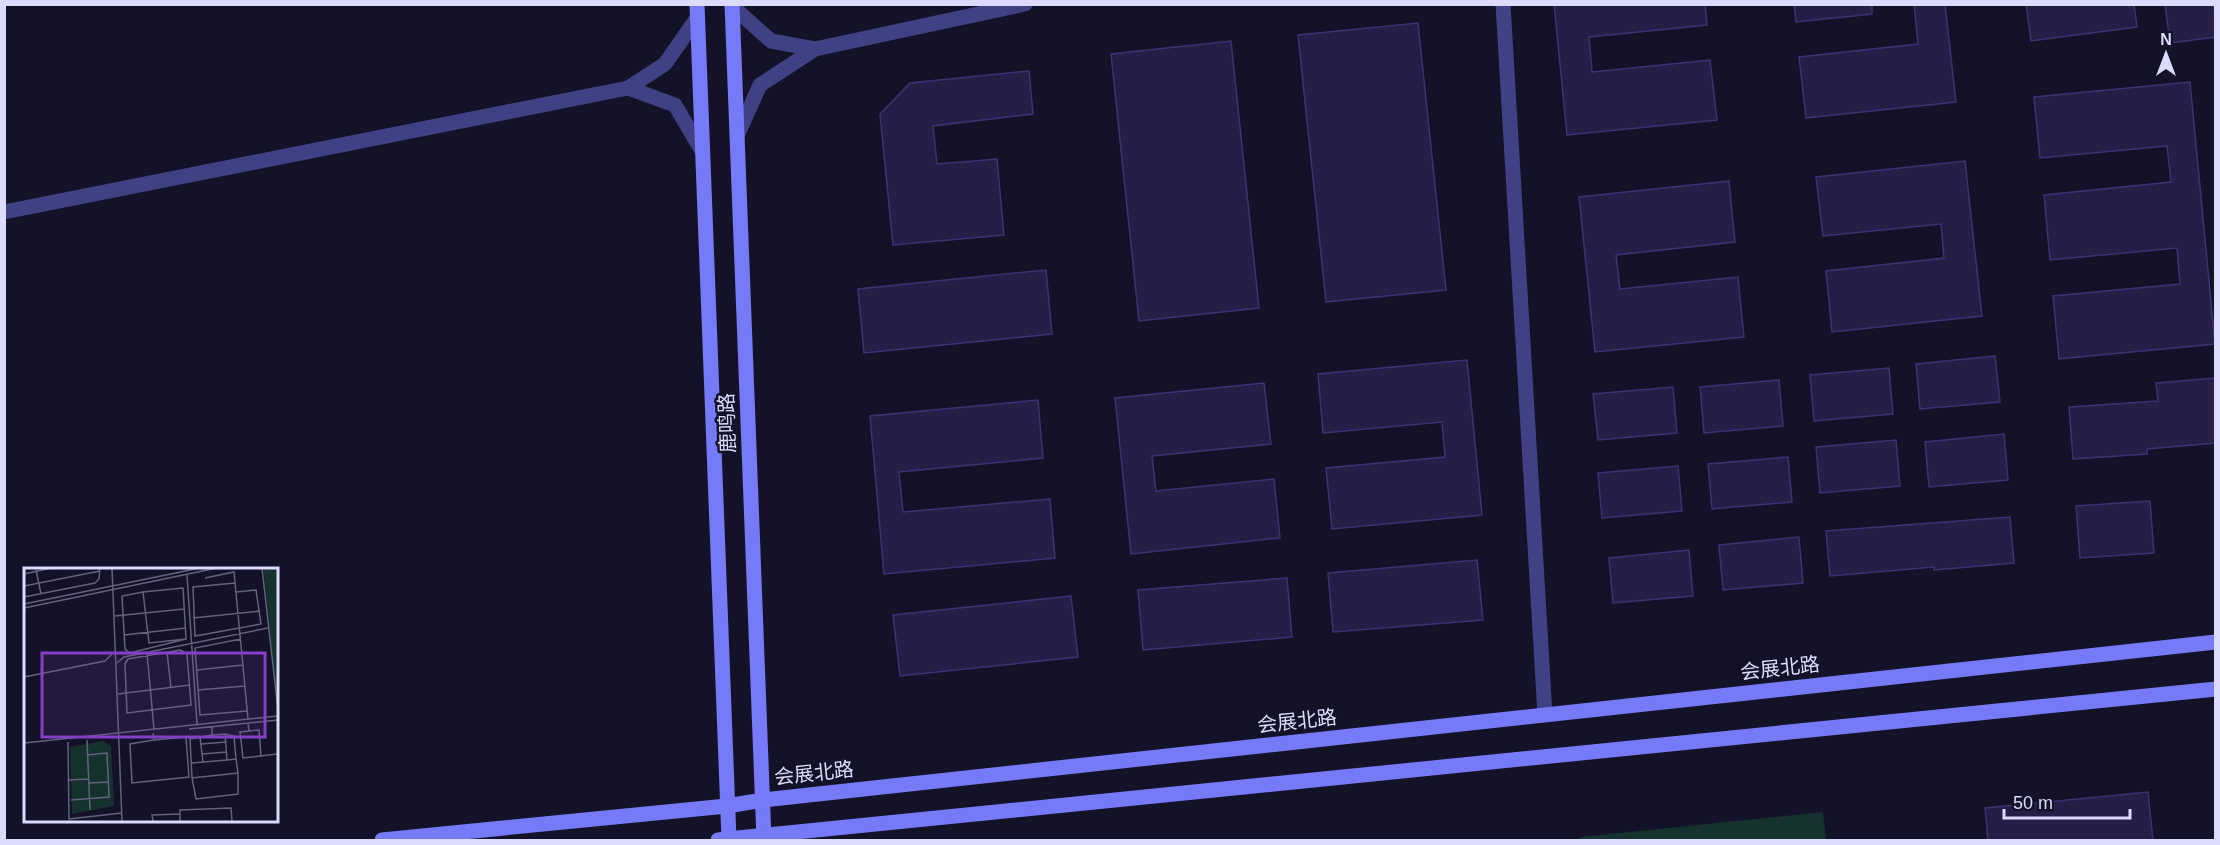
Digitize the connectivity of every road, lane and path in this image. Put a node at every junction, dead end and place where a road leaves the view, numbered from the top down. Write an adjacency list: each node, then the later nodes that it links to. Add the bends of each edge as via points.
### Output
1 (1025, 4): 5 (street)
2 (1503, 4): 12 (street)
3 (732, 5): 5 (street, via 771,41); 7 (main road, 鹿鸣路)
4 (697, 11): 6 (street, via 664,64); 8 (main road, 鹿鸣路)
5 (815, 49): 7 (street, via 760,85)
6 (628, 88): 8 (street, via 675,105); 9 (street)
7 (737, 136): 13 (main road, 鹿鸣路)
8 (702, 152): 14 (main road, 鹿鸣路)
9 (4, 212)
10 (2216, 642): 12 (main road, 会展北路)
11 (2216, 689): 15 (main road)
12 (1545, 715): 13 (main road, 会展北路)
13 (763, 800): 14 (main road, 会展北路); 15 (main road, 鹿鸣路)
14 (727, 806): 16 (main road, 会展北路); 17 (main road, 鹿鸣路)
15 (764, 839): 17 (main road)
16 (382, 840)
17 (725, 840)

